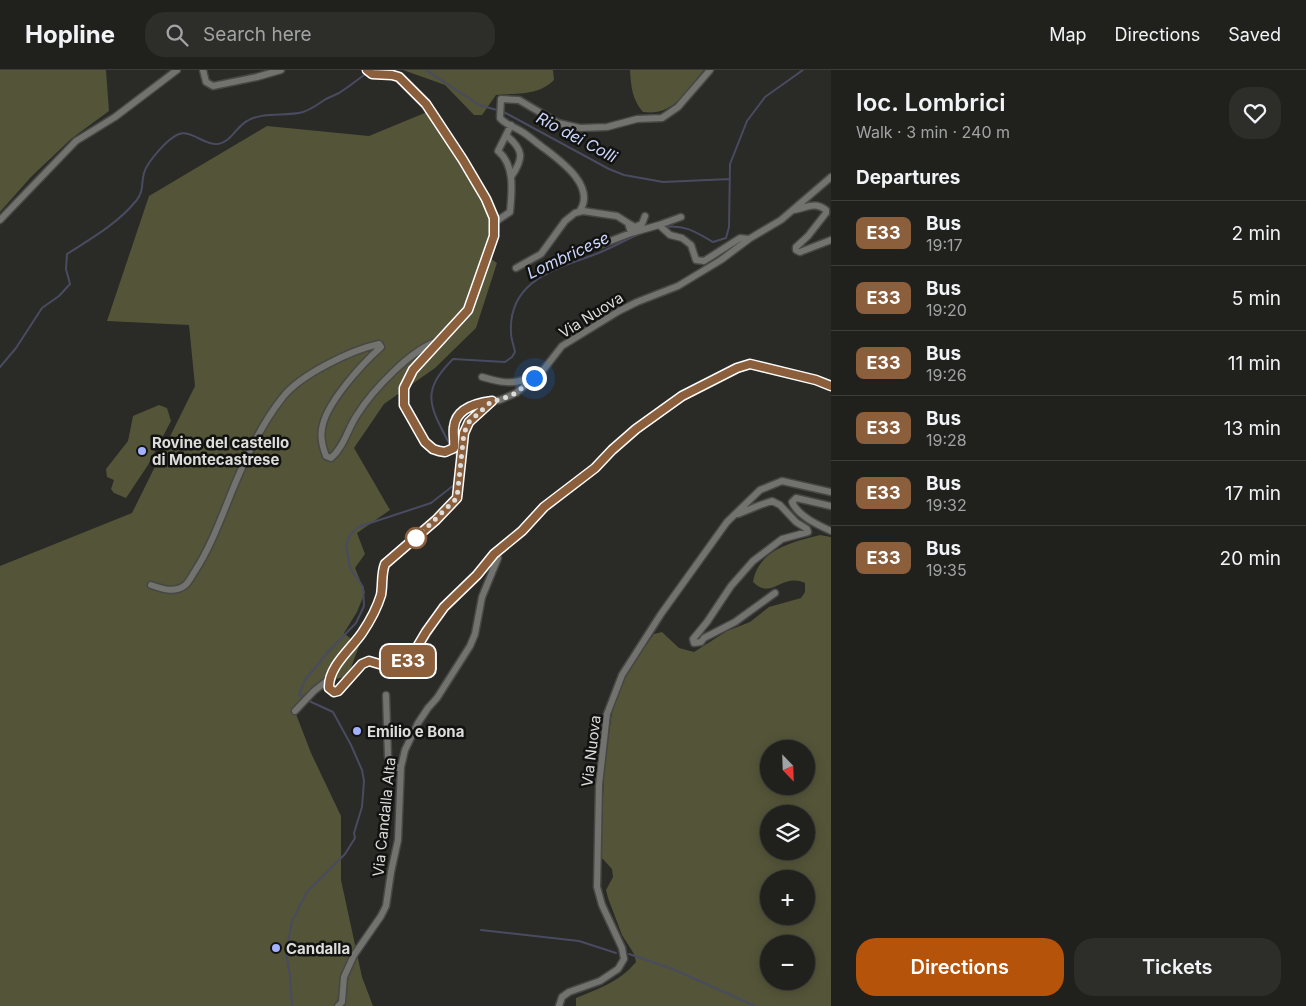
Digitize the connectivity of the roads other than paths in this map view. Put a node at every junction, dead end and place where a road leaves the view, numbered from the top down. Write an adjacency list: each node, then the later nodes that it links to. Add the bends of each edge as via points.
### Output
1 (177, 70): 14 (street, via 122,112 76,141)
2 (204, 70): 3 (street, via 206,82 213,86)
3 (281, 70)
4 (710, 70): 6 (street, via 678,107 662,118 580,128 558,123 519,100 501,99 500,118)
5 (370, 72): 15 (street, via 399,77 426,104 486,199)
6 (511, 125): 7 (street); 11 (street, via 569,168 584,199)
7 (506, 135): 8 (street, via 498,150 505,156); 8 (street, via 520,152 520,161)
8 (511, 177): 15 (street, via 510,212)
9 (831, 177): 10 (street, Via Nuova)
10 (794, 210): 19 (street, Via Nuova); 20 (street, via 813,204 826,210 796,250 809,250)
11 (580, 212): 16 (street, via 617,216); 22 (street, via 565,221 541,254)
12 (645, 216): 16 (street, via 642,224)
13 (681, 217): 17 (street)
14 (0, 220)
15 (495, 222): 23 (street, via 492,244 468,310)
16 (628, 224): 18 (street)
17 (659, 226): 18 (street); 19 (street, via 691,245 696,260 704,261 740,238)
18 (631, 233): 21 (street)
19 (749, 240): 24 (street, Via Nuova, via 678,286 625,308 562,346)
20 (831, 240)
21 (600, 245)
22 (516, 268)
23 (439, 341): 27 (street, via 413,370 404,388 404,405 425,442 433,449 445,452 454,448 454,425 463,412 475,404); 33 (street, via 431,343 393,372 356,415 331,458 326,456 322,444 327,414 342,390 381,347 379,344 356,351 299,380 267,420 241,470 202,561 191,578 184,586 171,591)
24 (544, 369): 25 (street, via 525,380 514,382); 27 (street, Via Nuova, via 516,393)
25 (482, 378)
26 (831, 386): 32 (street, via 762,366 750,364 737,368 682,396 636,429)
27 (492, 401): 35 (street, Via Nuova, via 467,425 464,433 457,498 385,564 376,610)
28 (831, 492): 30 (street, Via Nuova, via 782,481 760,490)
29 (831, 506): 31 (street, via 796,498 792,502 812,522)
30 (730, 518): 34 (street, via 772,501 808,532 782,540 753,561 697,632 694,643 735,622); 40 (street, Via Nuova, via 632,657 607,714 599,785 597,887 624,959 618,969 600,980 562,996)
31 (831, 531)
32 (494, 554): 35 (street, via 444,607 407,664 396,669 369,661 334,692 329,688); 38 (street, Via Candalla Alta, via 498,558 482,597 470,646 418,723)
33 (151, 585)
34 (775, 593)
35 (329, 679): 37 (street)
36 (386, 695): 38 (street, via 388,757 398,768)
37 (296, 711)
38 (401, 767): 39 (street, Via Candalla Alta, via 398,840 386,906 352,960 344,977 342,1002)
39 (338, 1006)
40 (559, 1006)

